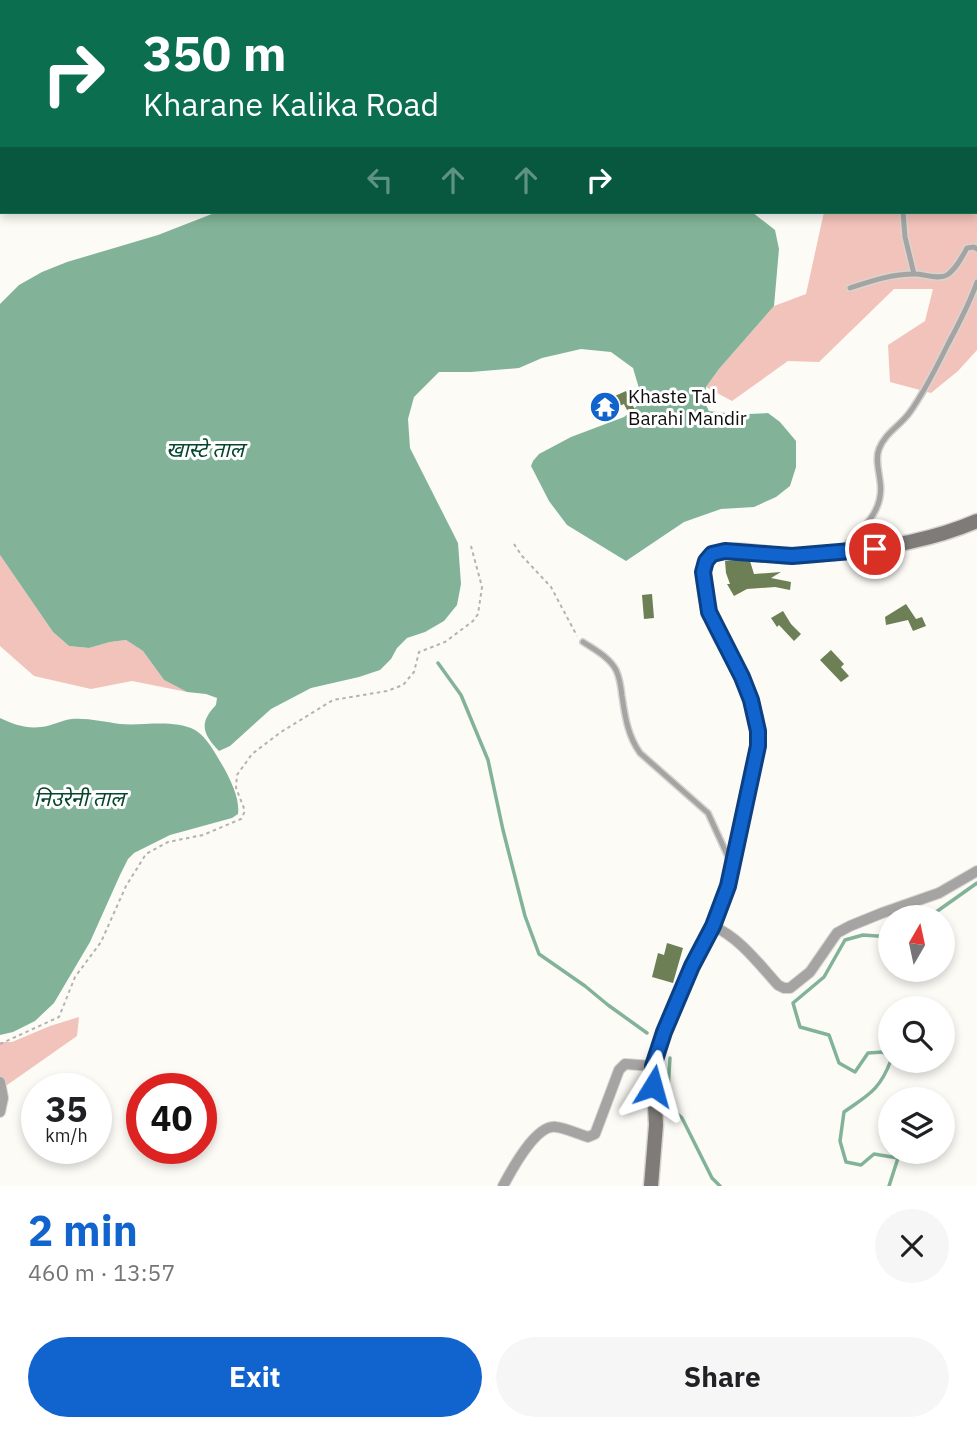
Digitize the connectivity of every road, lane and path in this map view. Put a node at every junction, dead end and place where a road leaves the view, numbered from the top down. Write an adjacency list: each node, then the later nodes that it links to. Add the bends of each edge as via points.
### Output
1 (903, 214): 3 (lane)
2 (977, 249): 3 (lane, via 967,248 941,278)
3 (914, 274): 5 (lane, via 885,276)
4 (977, 282): 9 (lane, via 928,382 909,414 878,450 880,503 872,519)
5 (850, 288)
6 (977, 521): 9 (street, via 902,545)
7 (514, 544): 10 (path, via 551,587)
8 (471, 546): 14 (path, via 482,587 473,621 445,642 419,652 414,672 403,685 333,700 252,754 237,775 236,788 246,811 241,819 202,835 168,842 146,854 101,942 75,977 59,1017)
9 (839, 552): 11 (street, via 792,556 725,551 706,561 703,572 709,612 742,677 758,731)
10 (583, 642): 11 (lane, via 616,670 626,719 640,753 708,813)
11 (732, 864): 13 (street)
12 (977, 871): 13 (street, via 939,893 837,933 810,972 790,988 778,985 736,940)
13 (713, 926): 15 (street, via 692,966)
14 (0, 1044)
15 (653, 1066): 18 (street, via 625,1063 595,1134 588,1137 547,1127 524,1148); 19 (street, via 656,1125)
16 (0, 1082): 17 (street)
17 (0, 1112)
18 (503, 1186)
19 (651, 1186)

